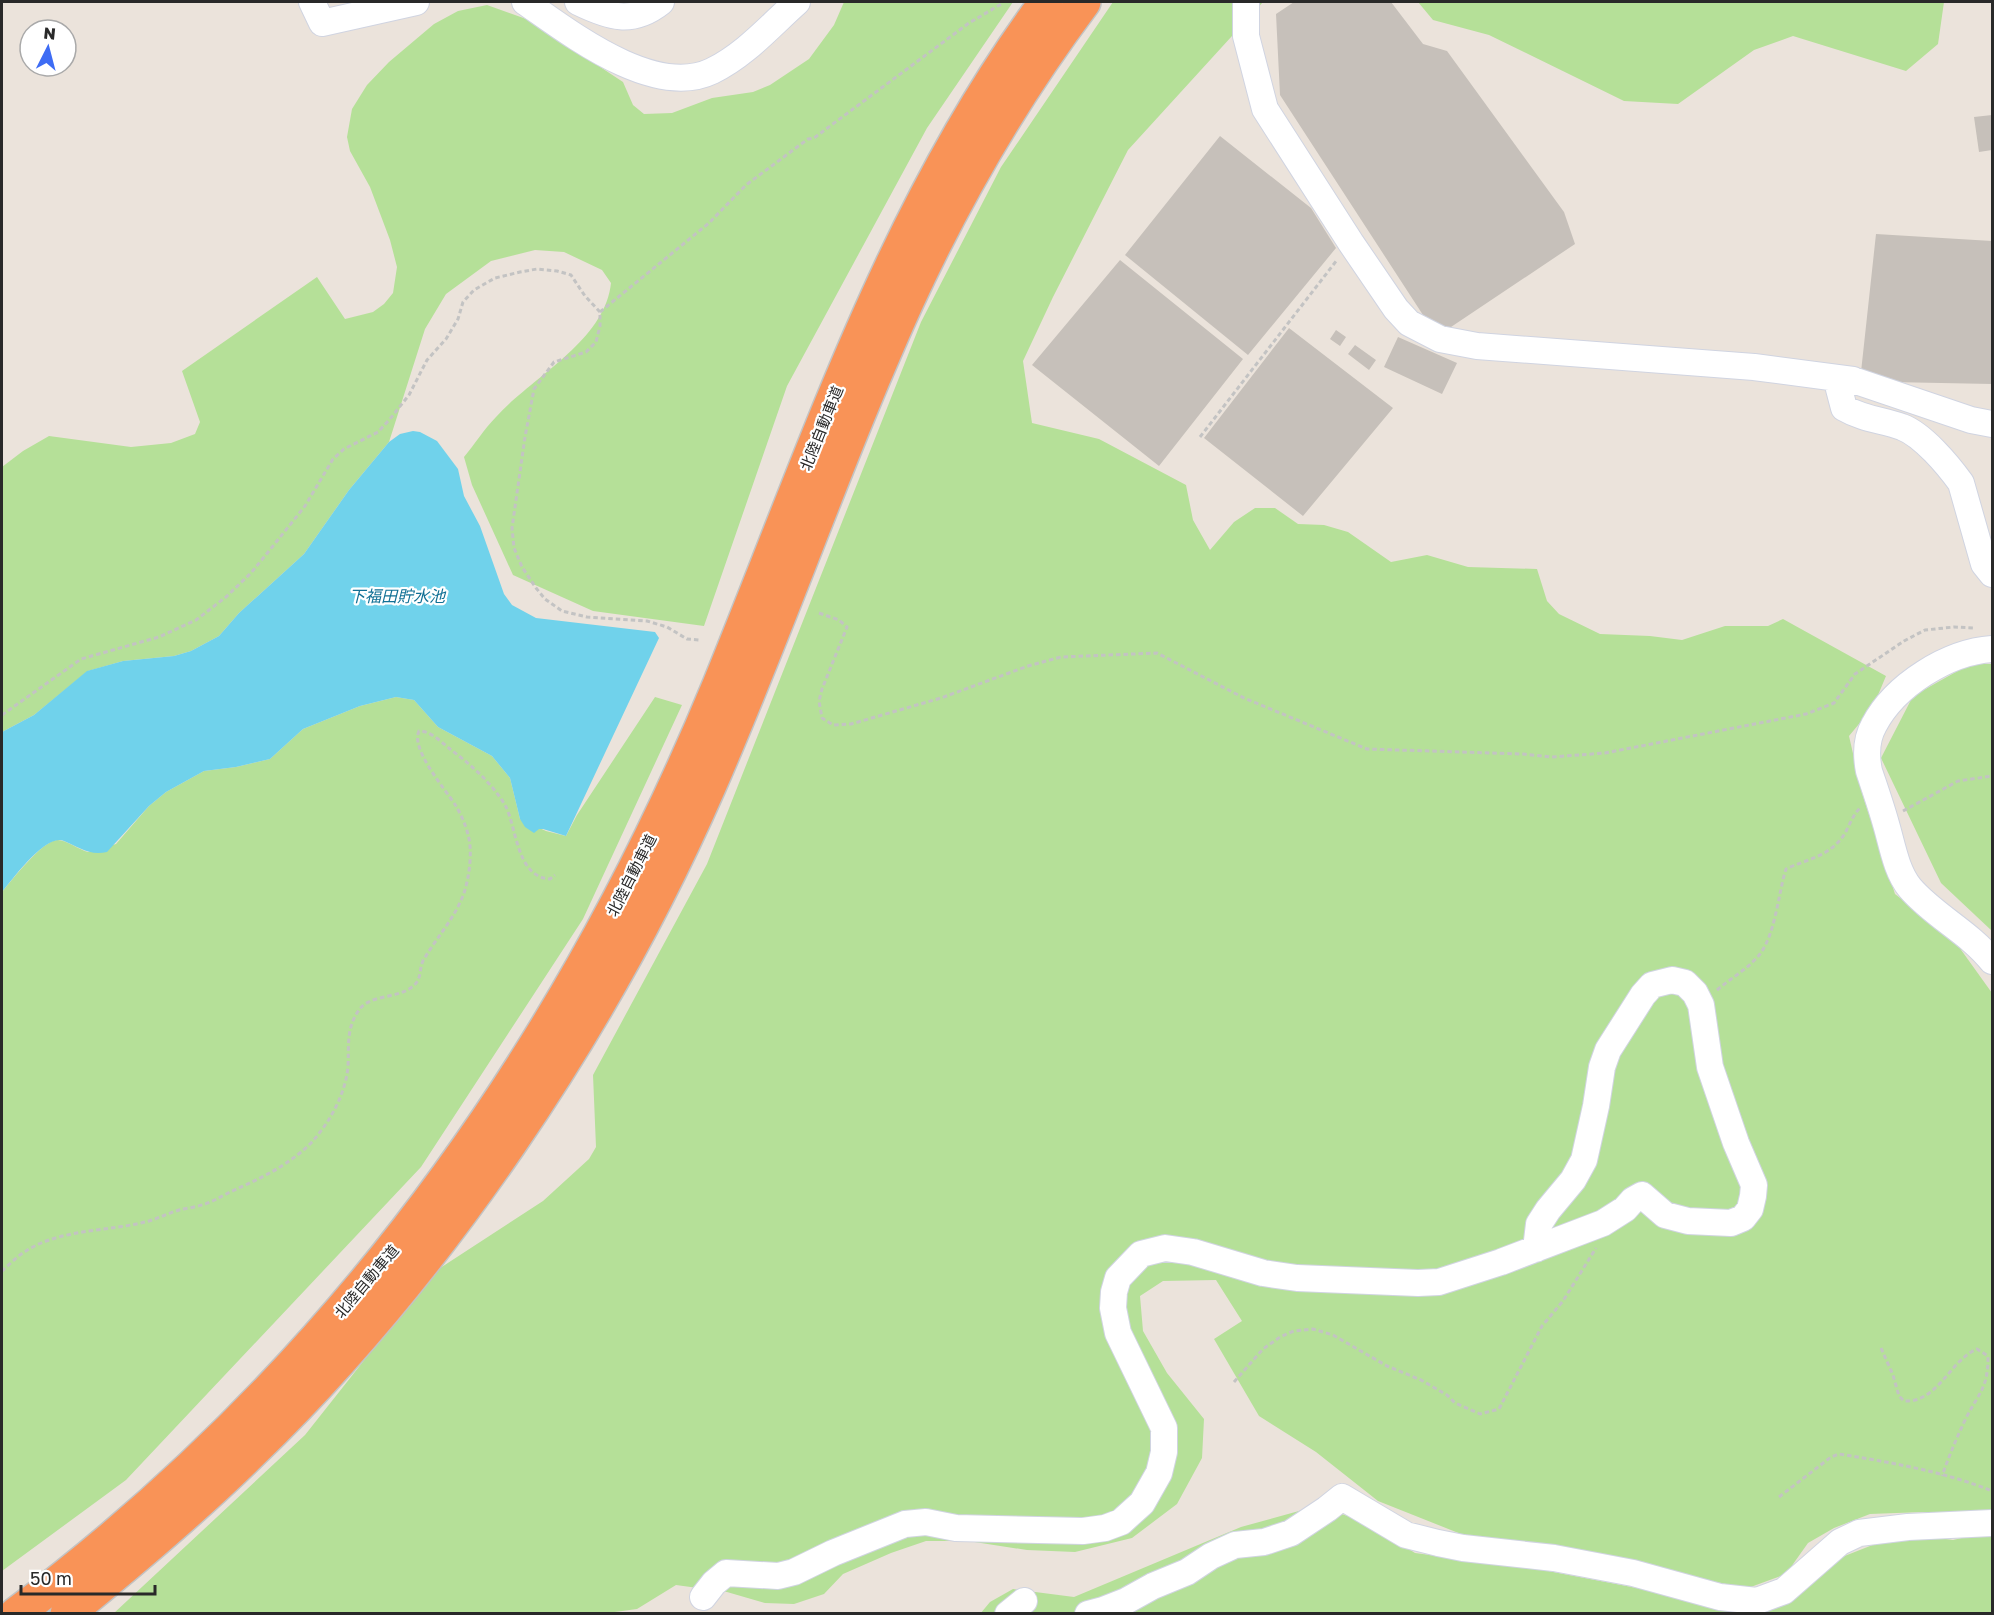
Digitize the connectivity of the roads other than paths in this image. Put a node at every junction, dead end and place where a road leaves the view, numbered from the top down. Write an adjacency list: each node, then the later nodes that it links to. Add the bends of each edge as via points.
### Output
1 (312, 2): 2 (street, via 322,23)
2 (416, 2)
3 (525, 2): 6 (street, via 634,69 694,77 726,64)
4 (578, 2): 5 (street, via 620,17 650,10)
5 (662, 2)
6 (797, 2)
7 (1046, 2): 18 (highway, 北陸自動車道, via 980,102 927,193 879,289 678,781 581,971 524,1066 416,1220 282,1376 161,1494)
8 (1084, 2): 19 (highway, 北陸自動車道, via 1059,34 954,206 864,400 707,790 608,986 551,1080 443,1236 319,1383 251,1453)
9 (1246, 2): 10 (street, via 1246,36 1265,109 1351,243 1409,323 1440,339 1496,348 1754,367)
10 (1853, 380): 11 (street); 12 (street, via 1839,389 1844,408 1858,416 1904,428 1924,442 1961,483 1984,564)
11 (1991, 424)
12 (1992, 574)
13 (1986, 639): 14 (street, via 1975,650 1925,674 1897,696 1873,727 1867,758 1909,887)
14 (1992, 961)
15 (1536, 1249): 15 (street, via 1603,1223 1642,1195 1665,1215 1688,1221 1731,1223 1743,1218 1750,1209 1754,1185 1710,1067 1701,1005 1685,983 1672,980 1652,985 1608,1050 1584,1160 1539,1224); 17 (street, via 1439,1282 1418,1283 1297,1278 1165,1248 1141,1254 1118,1278 1113,1308 1118,1333 1164,1428 1164,1452 1159,1473 1142,1503 1121,1522 1083,1531 905,1524 794,1572 778,1576 726,1573)
16 (1992, 1523): 20 (street, via 1858,1533 1840,1542 1784,1591 1757,1601 1720,1597 1633,1573 1554,1558 1438,1544 1407,1535 1342,1497 1290,1533 1264,1542 1235,1545 1126,1601)
17 (704, 1597)
18 (16, 1614)
19 (67, 1614)
20 (1088, 1614)

